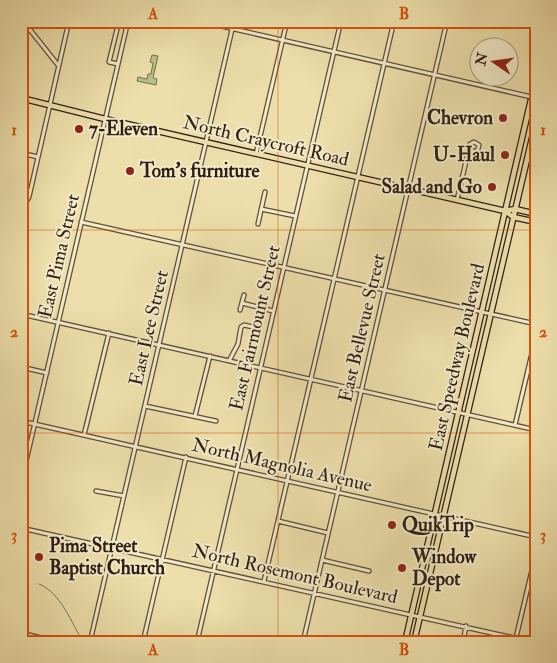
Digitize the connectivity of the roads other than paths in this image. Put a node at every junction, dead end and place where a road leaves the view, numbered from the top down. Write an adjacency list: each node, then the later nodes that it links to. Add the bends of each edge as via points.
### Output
1 (23, 21): 16 (street)
2 (69, 21): 16 (street)
3 (119, 21): 14 (street, via 109,62)
4 (128, 21): 14 (street, East Pima Street)
5 (199, 21): 11 (street)
6 (234, 21): 11 (street, East Lee Street)
7 (287, 21): 12 (street)
8 (340, 21): 13 (street, East Fairmount Street)
9 (394, 21): 15 (street)
10 (447, 21): 17 (street, East Bellevue Street)
11 (232, 28): 12 (street); 24 (street, East Lee Street)
12 (283, 40): 13 (street); 27 (street)
13 (334, 52): 15 (street); 29 (street, East Fairmount Street)
14 (118, 64): 22 (street, East Pima Street)
15 (384, 64): 17 (street); 30 (street)
16 (58, 66): 21 (street)
17 (434, 75): 20 (street); 31 (street, East Bellevue Street)
18 (536, 78): 20 (main road, East Speedway Boulevard)
19 (21, 98): 21 (main road, North Craycroft Road)
20 (534, 98): 37 (main road, East Speedway Boulevard)
21 (50, 105): 22 (main road, North Craycroft Road); 28 (street)
22 (105, 119): 24 (main road, North Craycroft Road); 41 (street, East Pima Street)
23 (536, 121): 36 (main road, East Speedway Boulevard)
24 (206, 142): 27 (main road, North Craycroft Road); 44 (street, East Lee Street)
25 (469, 149): 33 (street)
26 (21, 153): 28 (street)
27 (256, 154): 29 (main road, North Craycroft Road)
28 (38, 157): 34 (street, via 27,203)
29 (307, 166): 30 (main road, North Craycroft Road); 39 (street, East Fairmount Street)
30 (358, 178): 31 (main road, North Craycroft Road); 46 (street)
31 (408, 189): 33 (main road, North Craycroft Road); 47 (street, East Bellevue Street)
32 (266, 192): 35 (street)
33 (457, 200): 37 (main road, North Craycroft Road)
34 (21, 203)
35 (261, 209): 39 (street); 43 (street)
36 (515, 209): 37 (main road, North Craycroft Road); 38 (main road, North Craycroft Road); 40 (main road, East Speedway Boulevard)
37 (505, 211): 40 (main road, North Craycroft Road); 52 (main road, East Speedway Boulevard)
38 (536, 214)
39 (295, 216): 45 (street, East Fairmount Street)
40 (513, 217): 42 (main road, North Craycroft Road); 54 (main road, East Speedway Boulevard)
41 (81, 222): 44 (street); 55 (street, East Pima Street)
42 (536, 222)
43 (258, 224)
44 (183, 245): 45 (street); 60 (street, East Lee Street)
45 (283, 266): 46 (street); 51 (street, East Fairmount Street)
46 (334, 279): 47 (street); 66 (street)
47 (385, 290): 52 (street); 67 (street, East Bellevue Street)
48 (244, 295): 49 (street)
49 (242, 303): 50 (street); 51 (street)
50 (240, 310)
51 (273, 311): 64 (street, East Fairmount Street)
52 (482, 312): 54 (street); 69 (main road, East Speedway Boulevard)
53 (21, 314): 55 (street)
54 (490, 314): 56 (street); 70 (main road, East Speedway Boulevard)
55 (58, 322): 58 (street); 65 (street, East Pima Street)
56 (536, 324)
57 (253, 327): 62 (street, via 241,327 238,344)
58 (108, 333): 60 (street); 77 (street)
59 (536, 336): 75 (street)
60 (158, 346): 61 (street); 68 (street, East Lee Street)
61 (210, 356): 62 (street); 71 (street)
62 (229, 361): 64 (street)
63 (21, 367): 65 (street)
64 (260, 368): 66 (street); 80 (street, East Fairmount Street)
65 (47, 373): 74 (street, East Pima Street)
66 (310, 379): 67 (street); 81 (street)
67 (361, 391): 69 (street); 84 (street, East Bellevue Street)
68 (145, 406): 71 (street); 78 (street, East Lee Street)
69 (459, 413): 70 (street); 86 (main road, East Speedway Boulevard)
70 (468, 414): 75 (street); 87 (main road, East Speedway Boulevard)
71 (195, 416): 72 (street)
72 (216, 420)
73 (21, 421): 74 (street, North Magnolia Avenue)
74 (35, 424): 77 (street, North Magnolia Avenue); 82 (street, East Pima Street)
75 (515, 425): 76 (street)
76 (536, 430)
77 (84, 435): 78 (street, North Magnolia Avenue)
78 (135, 446): 79 (street, North Magnolia Avenue); 85 (street, East Lee Street)
79 (186, 457): 80 (street, North Magnolia Avenue); 94 (street)
80 (236, 468): 81 (street, North Magnolia Avenue); 96 (street, East Fairmount Street)
81 (287, 480): 84 (street, North Magnolia Avenue); 88 (street)
82 (21, 483)
83 (96, 490): 85 (street)
84 (338, 491): 86 (street, North Magnolia Avenue); 90 (street, East Bellevue Street)
85 (124, 496): 92 (street, East Lee Street)
86 (436, 514): 87 (street, North Magnolia Avenue); 100 (main road, East Speedway Boulevard)
87 (444, 516): 91 (street, North Magnolia Avenue); 101 (main road, East Speedway Boulevard)
88 (278, 521): 90 (street); 98 (street)
89 (21, 528): 92 (street, North Rosemont Boulevard)
90 (328, 533): 95 (street, East Bellevue Street)
91 (536, 537)
92 (112, 548): 94 (street, North Rosemont Boulevard); 106 (street, East Lee Street)
93 (536, 553): 104 (street)
94 (162, 559): 96 (street, North Rosemont Boulevard); 107 (street)
95 (322, 560): 97 (street); 99 (street, East Bellevue Street)
96 (214, 570): 98 (street, North Rosemont Boulevard); 108 (street, East Fairmount Street)
97 (368, 571)
98 (264, 581): 99 (street, North Rosemont Boulevard)
99 (314, 592): 100 (street, North Rosemont Boulevard); 109 (street, East Bellevue Street)
100 (411, 614): 101 (street, North Rosemont Boulevard); 110 (main road, East Speedway Boulevard)
101 (420, 616): 102 (street, North Rosemont Boulevard); 111 (main road, East Speedway Boulevard)
102 (466, 626): 104 (street, North Rosemont Boulevard); 112 (street)
103 (21, 634): 105 (street)
104 (516, 640): 113 (street, North Rosemont Boulevard)
105 (58, 642)
106 (90, 642)
107 (142, 642)
108 (197, 642)
109 (303, 642)
110 (405, 642)
111 (414, 642)
112 (462, 642)
113 (532, 642)

